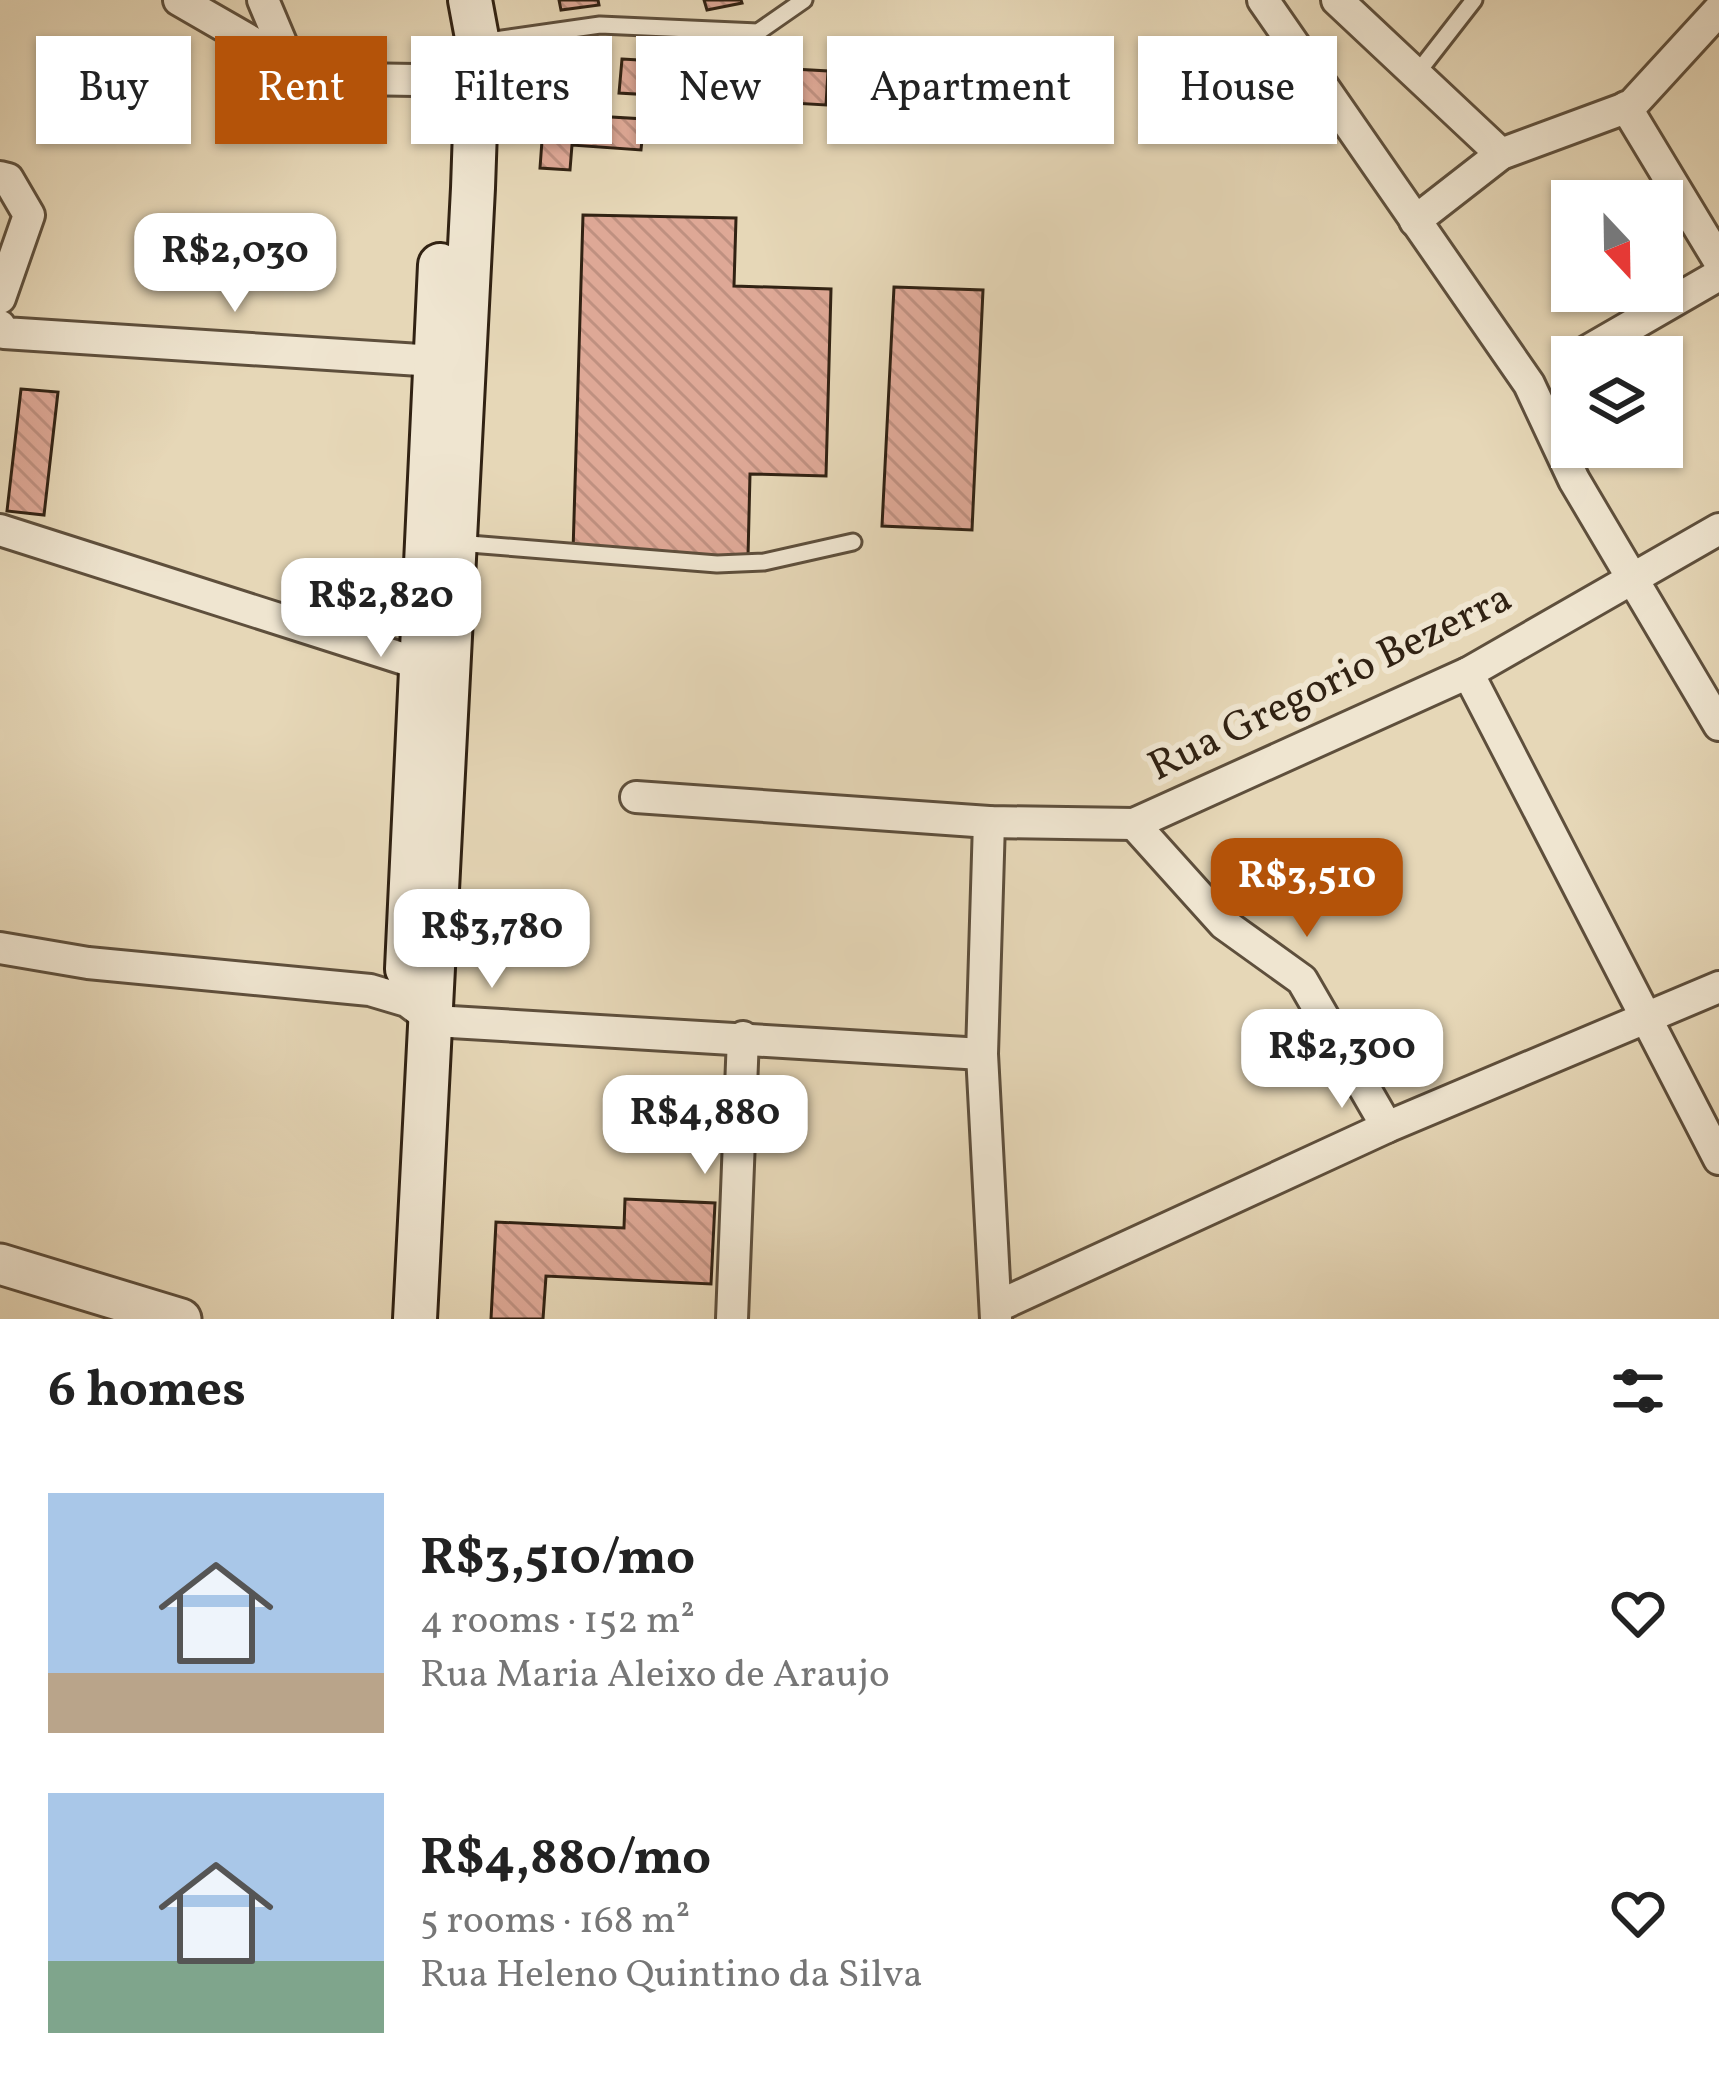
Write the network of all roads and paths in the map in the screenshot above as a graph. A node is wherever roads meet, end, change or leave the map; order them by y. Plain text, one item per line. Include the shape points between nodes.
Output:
1 (179, 0) edge
2 (263, 0) edge
3 (454, 0) edge
4 (470, 0) edge
5 (804, 0) edge
6 (1263, 0) edge
7 (1337, 0) edge
8 (1474, 0) edge
9 (1719, 10) edge
10 (241, 36) edge
11 (278, 36) edge
12 (462, 36) edge
13 (469, 36) edge
14 (566, 36) edge
15 (1418, 72) junction
16 (1626, 107) junction
17 (464, 144) edge
18 (1502, 154) junction
19 (0, 177) edge
20 (1415, 221) junction
21 (1719, 261) edge
22 (1719, 275) edge
23 (0, 298) edge
24 (0, 326) edge
25 (1612, 336) edge
26 (448, 362) junction
27 (1551, 371) edge
28 (1529, 384) junction
29 (1719, 529) edge
30 (0, 530) edge
31 (440, 541) junction
32 (853, 542) dead end
33 (1632, 577) junction
34 (434, 665) junction
35 (1468, 674) junction
36 (1719, 725) edge
37 (636, 797) dead end
38 (988, 822) junction
39 (1134, 824) junction
40 (0, 948) edge
41 (1719, 987) edge
42 (421, 1011) junction
43 (1647, 1016) junction
44 (743, 1037) junction
45 (982, 1054) junction
46 (1388, 1127) junction
47 (1719, 1159) edge
48 (0, 1264) edge
49 (996, 1313) edge
50 (182, 1319) edge
51 (387, 1319) edge
52 (416, 1319) edge
53 (732, 1319) edge

1 - 10 street
2 - 11 street
3 - 12 main road
4 - 13 main road
5 - 14 lane via 758,32 600,25
6 - 20 street
7 - 15 street
8 - 15 lane
9 - 16 street
15 - 18 street
16 - 18 street
16 - 21 street
17 - 26 main road
18 - 20 street
19 - 23 street via 29,215
20 - 28 street
22 - 25 street
24 - 26 street via 4,333
26 - 31 main road
27 - 28 street
28 - 33 street
29 - 33 street, Rua Gregorio Bezerra
30 - 34 street
31 - 32 lane via 717,564
31 - 34 main road
33 - 35 street, Rua Gregorio Bezerra
33 - 36 street
34 - 42 main road
35 - 39 street, Rua Gregorio Bezerra
35 - 43 street
37 - 38 street, Rua Gregorio Bezerra
38 - 39 street, Rua Gregorio Bezerra
38 - 45 street
39 - 46 street via 1224,924 1302,980
40 - 42 street via 370,990
41 - 43 street
42 - 44 street
42 - 51 main road
42 - 52 main road
43 - 46 street
43 - 47 street
44 - 45 street
44 - 53 street
45 - 49 street
46 - 49 street
48 - 50 street

